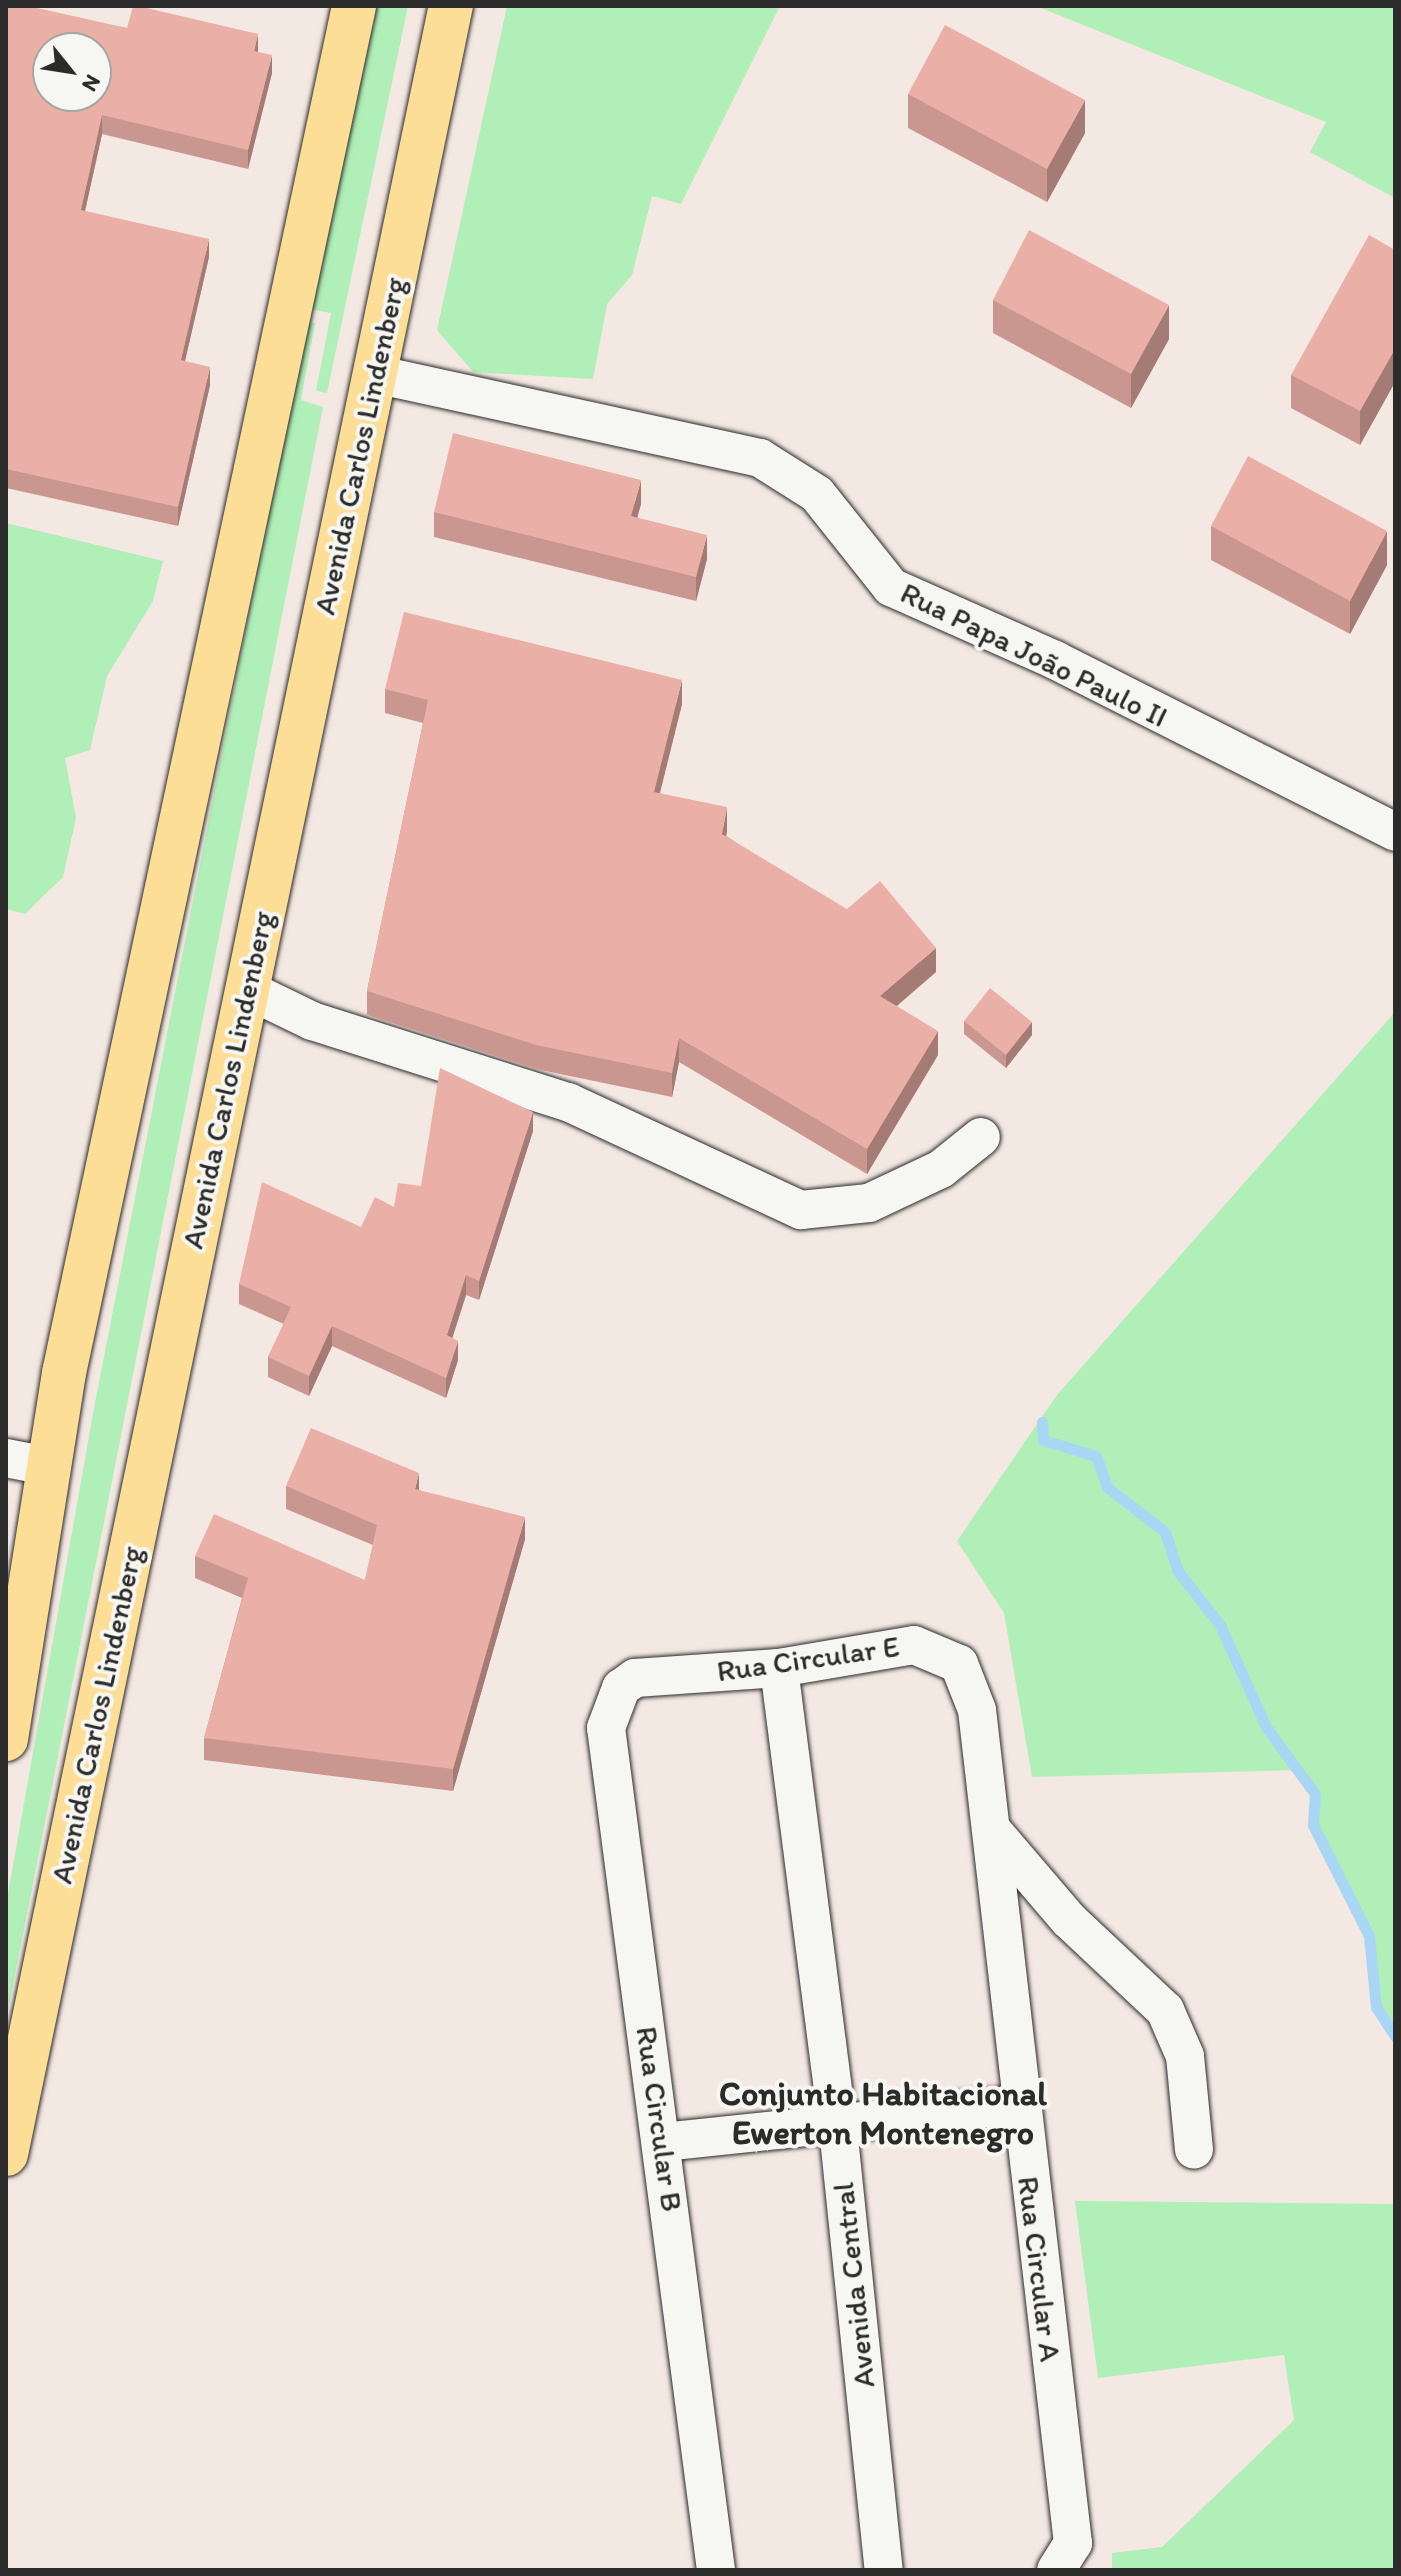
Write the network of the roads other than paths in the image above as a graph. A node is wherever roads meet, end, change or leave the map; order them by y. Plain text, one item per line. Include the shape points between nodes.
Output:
1 (354, 6) edge
2 (451, 6) edge
3 (375, 374) junction
4 (1395, 832) edge
5 (246, 989) junction
6 (981, 1137) dead end
7 (27, 1462) edge
8 (15, 1642) edge
9 (779, 1668) junction
10 (635, 1678) joint
11 (967, 1679) joint
12 (6, 1739) edge
13 (992, 1830) junction
14 (1018, 2105) junction
15 (838, 2128) junction
16 (663, 2142) junction
17 (1194, 2150) dead end
18 (6, 2154) edge
19 (716, 2570) edge
20 (884, 2570) edge
21 (1056, 2570) edge

1 - 7 main road
2 - 3 main road, Avenida Carlos Lindenberg
3 - 4 street, Rua Papa João Paulo II via 760,458 817,494 891,587 1055,660
3 - 5 main road, Avenida Carlos Lindenberg
5 - 6 street via 312,1021 568,1102 801,1210 869,1203 941,1169
5 - 18 main road, Avenida Carlos Lindenberg
7 - 8 main road
8 - 12 main road
9 - 10 street, Rua Circular E
9 - 11 street, Rua Circular E via 914,1645 959,1664
9 - 15 street, Avenida Central
10 - 16 street, Rua Circular B via 621,1688 606,1728
11 - 13 street, Rua Circular A
13 - 14 street, Rua Circular A
13 - 17 street via 1069,1920 1165,2010 1185,2056
14 - 15 street
14 - 21 street, Rua Circular A via 1073,2543
15 - 16 street
15 - 20 street, Avenida Central
16 - 19 street, Rua Circular B

